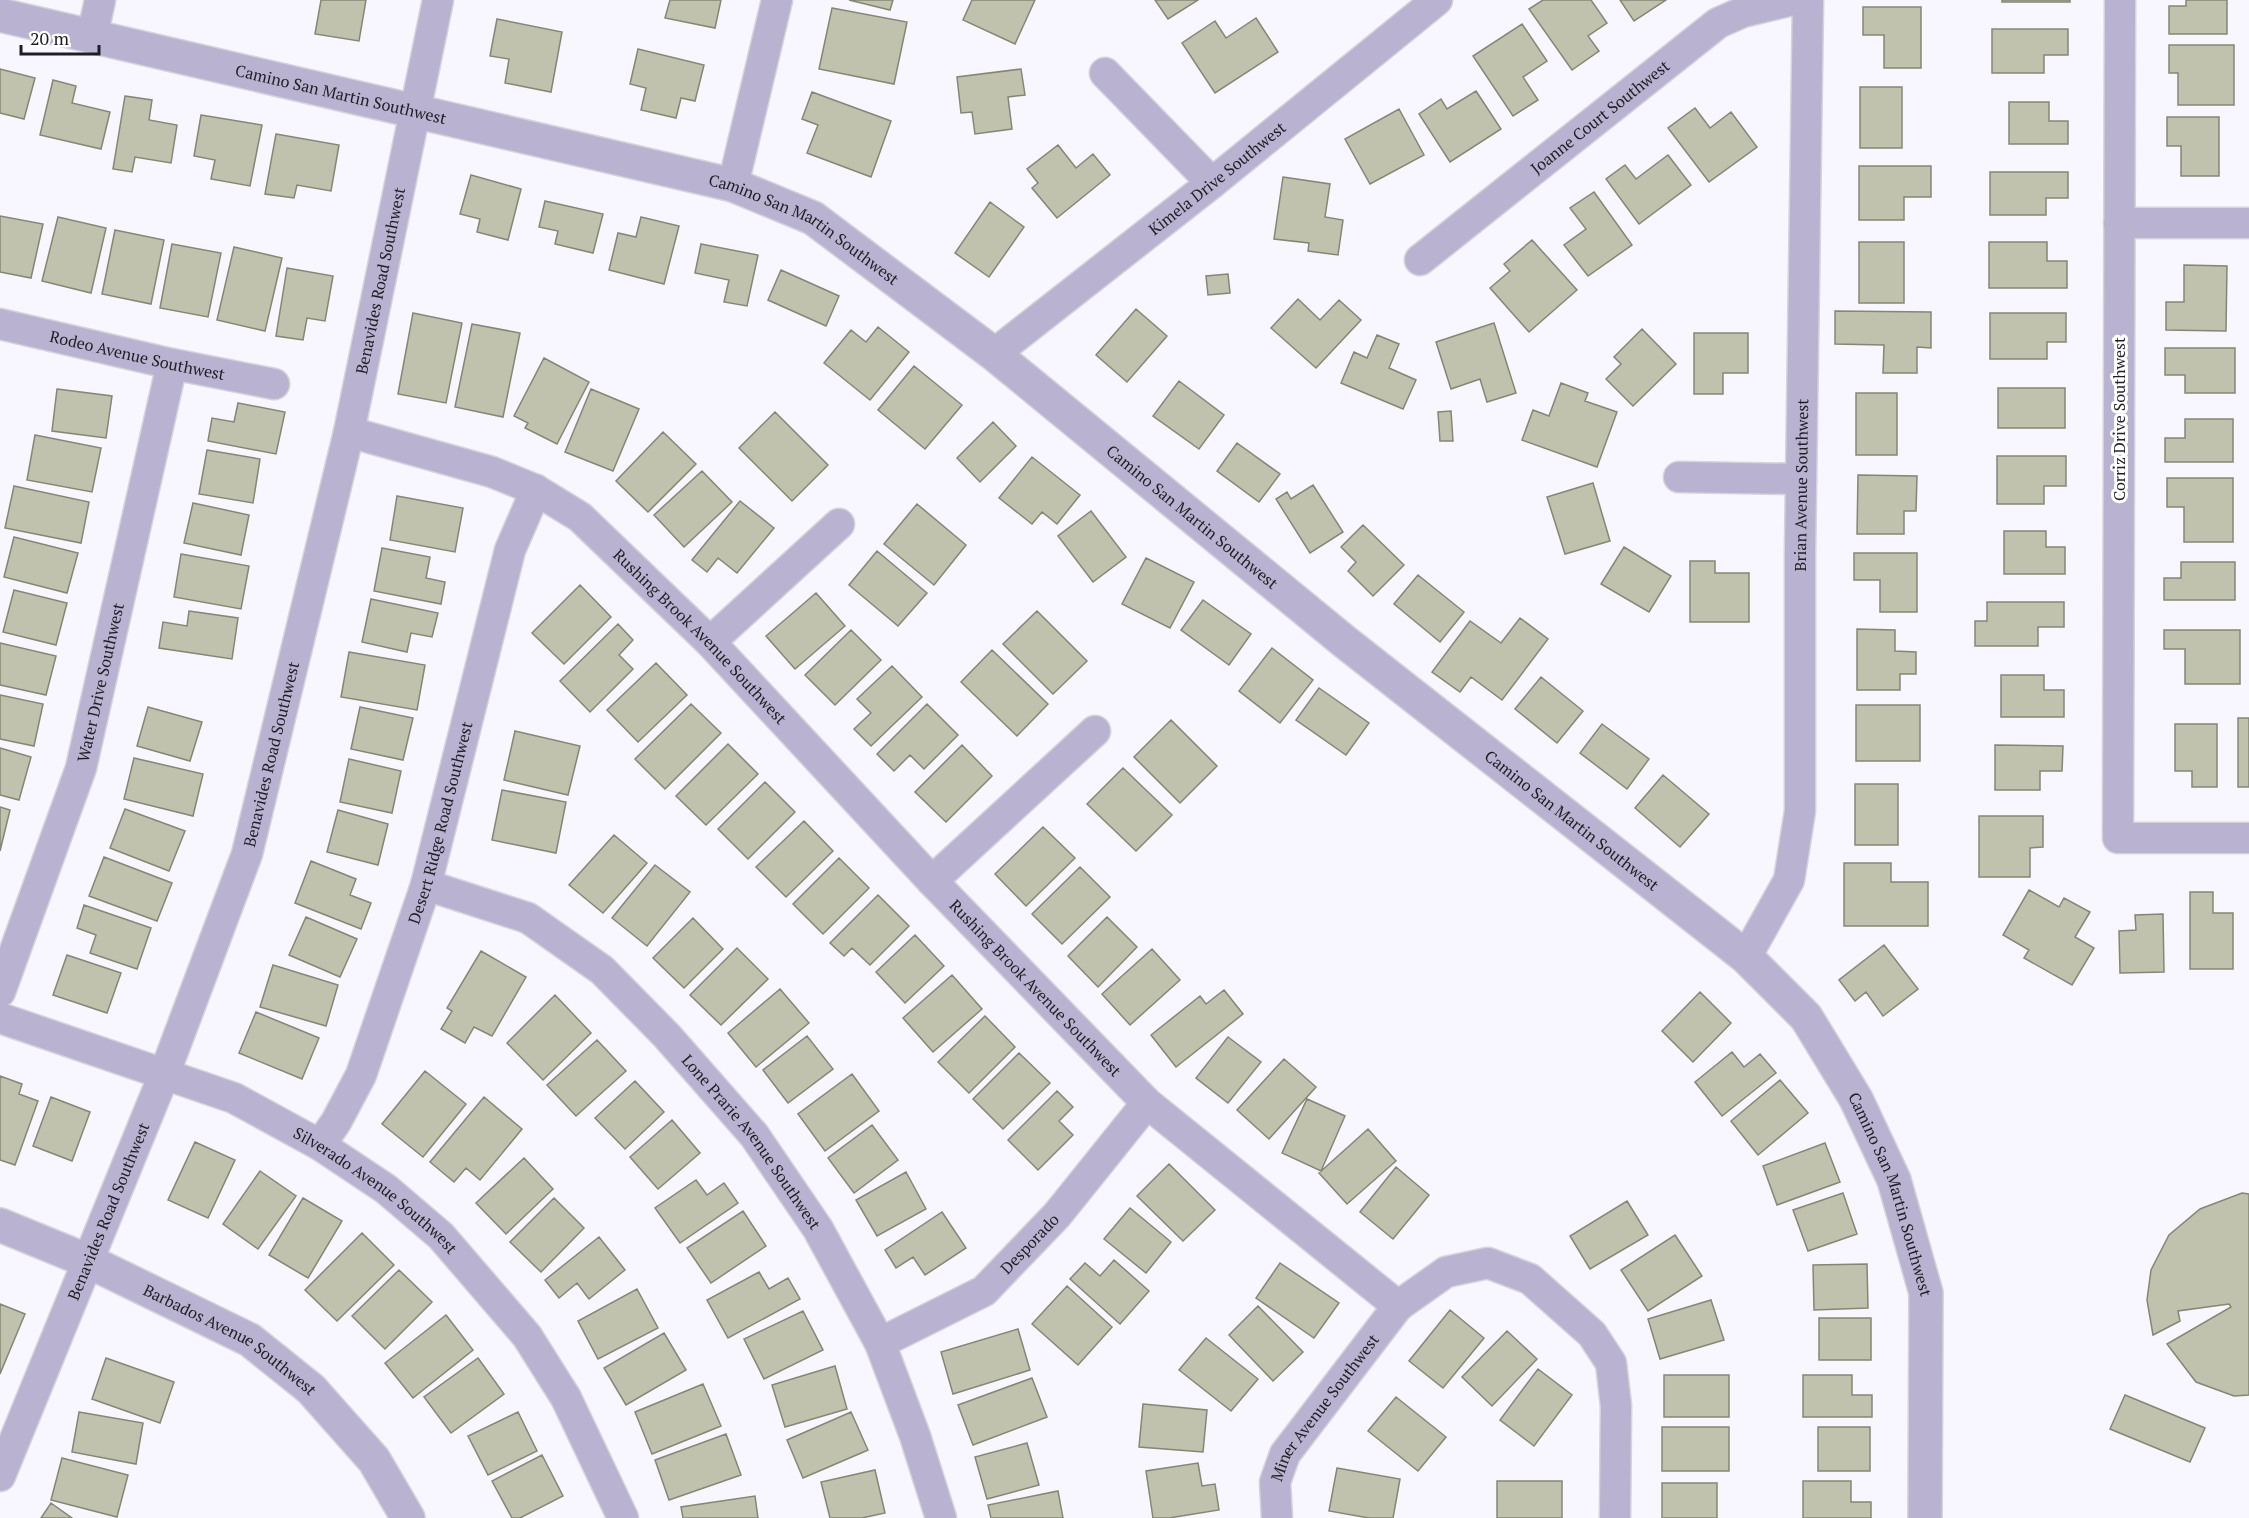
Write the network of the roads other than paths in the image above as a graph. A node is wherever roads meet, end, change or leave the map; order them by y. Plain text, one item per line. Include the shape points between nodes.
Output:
1 (100, 0) edge
2 (438, 0) edge
3 (777, 0) edge
4 (1437, 0) edge
5 (1793, 0) edge
6 (1808, 0) edge
7 (2120, 0) edge
8 (0, 15) edge
9 (92, 37) junction
10 (1105, 74) dead end
11 (417, 112) junction
12 (1212, 183) junction
13 (733, 185) junction
14 (2119, 223) junction
15 (2249, 223) edge
16 (1420, 260) dead end
17 (0, 324) edge
18 (994, 354) junction
19 (171, 364) junction
20 (274, 384) dead end
21 (349, 432) junction
22 (1679, 477) dead end
23 (1801, 479) junction
24 (536, 490) junction
25 (839, 524) dead end
26 (710, 642) junction
27 (1095, 731) dead end
28 (2249, 838) edge
29 (932, 881) junction
30 (426, 885) junction
31 (1746, 957) junction
32 (0, 992) edge
33 (0, 1018) edge
34 (164, 1074) junction
35 (1147, 1104) junction
36 (320, 1145) junction
37 (0, 1226) edge
38 (88, 1261) junction
39 (1398, 1306) junction
40 (880, 1344) junction
41 (9, 1433) edge
42 (0, 1476) edge
43 (408, 1518) edge
44 (623, 1518) edge
45 (941, 1518) edge
46 (1277, 1518) edge
47 (1615, 1518) edge
48 (1925, 1518) edge

1 - 9 street
2 - 11 street, Benavides Road Southwest
3 - 13 street
4 - 12 street, Kimela Drive Southwest
5 - 16 street, Joanne Court Southwest via 1743,12 1718,23
6 - 23 street, Brian Avenue Southwest
7 - 14 street, Corriz Drive Southwest
8 - 9 street, Camino San Martin Southwest
9 - 11 street, Camino San Martin Southwest
10 - 12 street
11 - 13 street, Camino San Martin Southwest
11 - 21 street, Benavides Road Southwest
12 - 18 street, Kimela Drive Southwest
13 - 18 street, Camino San Martin Southwest via 813,218
14 - 15 street
14 - 28 street, Corriz Drive Southwest via 2118,838
17 - 19 street, Rodeo Avenue Southwest
18 - 31 street, Camino San Martin Southwest via 1345,642
19 - 20 street, Rodeo Avenue Southwest
19 - 32 street, Water Drive Southwest via 81,768
21 - 24 street, Rushing Brook Avenue Southwest via 492,472
21 - 34 street, Benavides Road Southwest via 247,854
22 - 23 street
23 - 31 street, Brian Avenue Southwest via 1800,811 1789,880
24 - 26 street, Rushing Brook Avenue Southwest via 580,517
24 - 30 street, Desert Ridge Road Southwest via 510,550
25 - 26 street
26 - 29 street, Rushing Brook Avenue Southwest
27 - 29 street
29 - 35 street, Rushing Brook Avenue Southwest
30 - 36 street, Desert Ridge Road Southwest via 361,1075
30 - 40 street, Lone Prarie Avenue Southwest via 528,918 602,970 667,1036 754,1135 818,1229
31 - 48 street, Camino San Martin Southwest via 1806,1017 1856,1099 1894,1180 1926,1293
33 - 34 street, Silverado Avenue Southwest
34 - 36 street, Silverado Avenue Southwest via 234,1098
34 - 38 street, Benavides Road Southwest
35 - 39 street, Rushing Brook Avenue Southwest
35 - 40 street, Desporado via 1057,1215 984,1291
36 - 44 street, Silverado Avenue Southwest via 386,1189 441,1236 527,1336 566,1398
37 - 38 street, Barbados Avenue Southwest
38 - 41 street, Benavides Road Southwest
38 - 43 street, Barbados Avenue Southwest via 259,1347 311,1389 374,1460
39 - 46 street, Miner Avenue Southwest via 1285,1454 1275,1482
39 - 47 street via 1446,1272 1488,1263 1530,1280 1592,1334 1611,1363 1616,1406
40 - 45 street, Lone Prarie Avenue Southwest
41 - 42 street, Benavides Road Southwest

